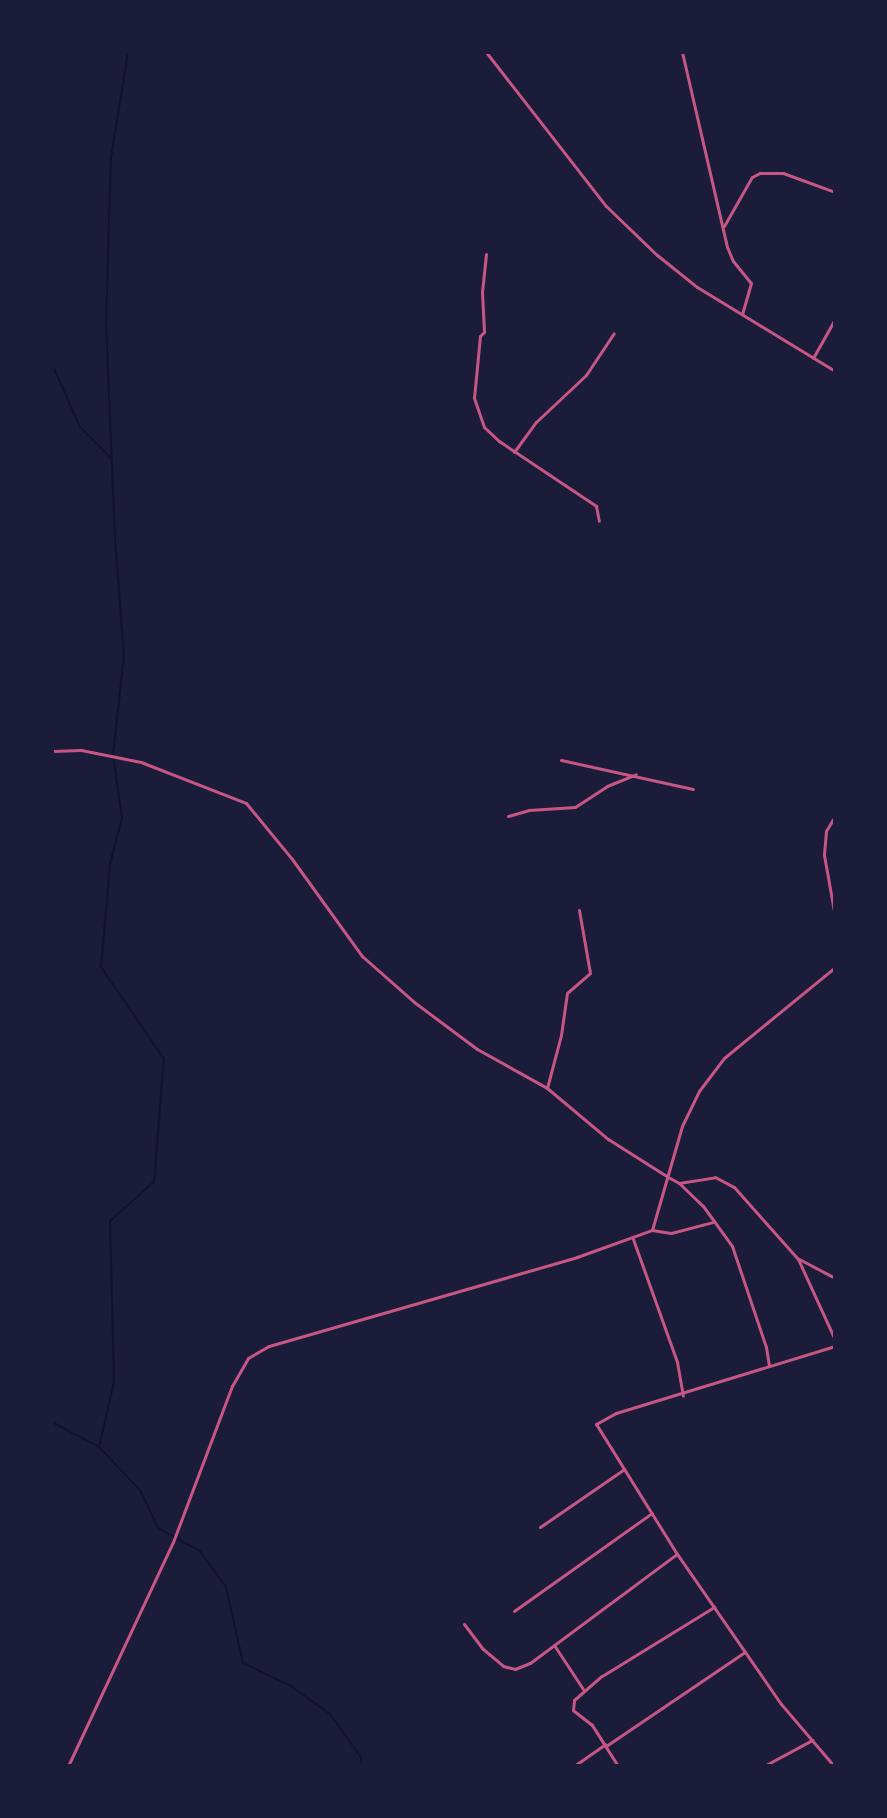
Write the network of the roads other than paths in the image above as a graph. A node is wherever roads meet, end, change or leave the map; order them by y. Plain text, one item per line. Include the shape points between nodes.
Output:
1 (486, 52) edge
2 (682, 52) edge
3 (835, 192) edge
4 (723, 230) junction
5 (486, 254) dead end
6 (742, 314) junction
7 (835, 319) edge
8 (614, 333) dead end
9 (813, 358) junction
10 (835, 371) edge
11 (514, 452) junction
12 (599, 521) dead end
13 (52, 751) edge
14 (561, 760) dead end
15 (636, 774) junction
16 (693, 789) dead end
17 (508, 816) dead end
18 (835, 816) edge
19 (833, 907) edge
20 (579, 910) dead end
21 (835, 917) edge
22 (835, 967) edge
23 (547, 1088) junction
24 (668, 1177) junction
25 (679, 1183) junction
26 (713, 1222) junction
27 (652, 1230) junction
28 (633, 1239) junction
29 (798, 1259) junction
30 (835, 1278) edge
31 (835, 1340) edge
32 (835, 1346) edge
33 (769, 1367) junction
34 (683, 1395) junction
35 (623, 1470) junction
36 (652, 1513) junction
37 (540, 1527) dead end
38 (677, 1554) junction
39 (714, 1607) junction
40 (514, 1611) dead end
41 (464, 1624) dead end
42 (554, 1645) junction
43 (745, 1652) junction
44 (584, 1690) junction
45 (812, 1740) junction
46 (605, 1745) junction
47 (68, 1766) edge
48 (574, 1766) edge
49 (618, 1766) edge
50 (764, 1766) edge
51 (834, 1766) edge

1 - 6 street via 606,206 697,287
2 - 4 street
3 - 4 street via 783,173 760,173 752,177
4 - 6 street via 730,256 751,283
5 - 11 street via 484,332 474,398 484,427
6 - 9 street
7 - 9 street
8 - 11 street via 586,375 536,422
9 - 10 street
11 - 12 street via 596,506
13 - 23 street via 81,750 141,762 246,803 370,965 477,1049
14 - 15 street
15 - 16 street
15 - 17 street via 575,807
18 - 19 street via 826,831 824,855
19 - 21 street
20 - 23 street via 590,973 567,993
22 - 24 street via 724,1058 682,1126
23 - 24 street via 608,1139
24 - 25 street
24 - 27 street
25 - 26 street
25 - 29 street via 715,1177 734,1187
26 - 27 street via 671,1233
26 - 33 street via 732,1246
27 - 28 street
28 - 34 street via 677,1362
28 - 47 street via 259,1350 248,1358 232,1386 173,1542
29 - 30 street
29 - 31 street
32 - 33 street
33 - 34 street
34 - 35 street via 616,1413 596,1424
35 - 36 street
35 - 37 street
36 - 38 street
36 - 40 street
38 - 39 street
38 - 42 street
39 - 43 street
39 - 44 street
41 - 42 street via 483,1649 515,1669
42 - 44 street
43 - 45 street
43 - 46 street
44 - 46 street via 573,1710
45 - 50 street
45 - 51 street
46 - 48 street
46 - 49 street

